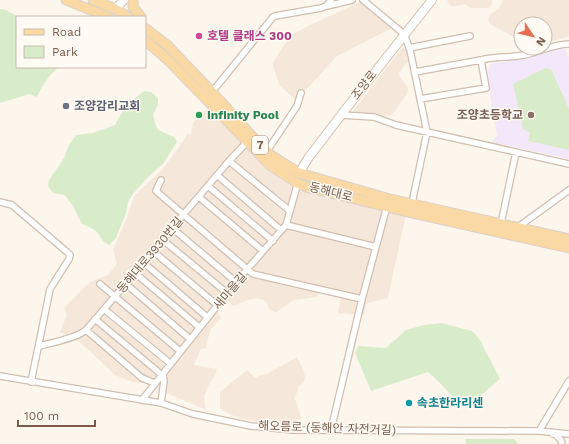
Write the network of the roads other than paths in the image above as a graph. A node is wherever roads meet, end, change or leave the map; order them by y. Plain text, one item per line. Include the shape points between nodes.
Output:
1 (66, 0) edge
2 (93, 0) edge
3 (124, 0) edge
4 (133, 0) edge
5 (331, 0) edge
6 (352, 0) edge
7 (363, 0) edge
8 (432, 0) edge
9 (111, 5) edge
10 (326, 6) junction
11 (105, 16) edge
12 (127, 16) edge
13 (140, 16) edge
14 (146, 27) edge
15 (404, 34) junction
16 (470, 36) dead end
17 (146, 41) edge
18 (567, 44) edge
19 (409, 48) junction
20 (569, 52) edge
21 (481, 60) junction
22 (415, 72) junction
23 (212, 92) junction
24 (301, 93) dead end
25 (420, 99) junction
26 (341, 115) junction
27 (427, 132) junction
28 (247, 142) junction
29 (267, 151) junction
30 (516, 152) junction
31 (229, 161) junction
32 (569, 164) edge
33 (299, 173) junction
34 (217, 175) junction
35 (161, 180) dead end
36 (297, 183) junction
37 (208, 186) junction
38 (569, 190) edge
39 (199, 197) junction
40 (0, 202) edge
41 (387, 206) junction
42 (410, 208) junction
43 (290, 211) junction
44 (183, 215) junction
45 (501, 224) junction
46 (286, 226) junction
47 (518, 227) junction
48 (172, 228) junction
49 (281, 230) junction
50 (569, 239) edge
51 (163, 240) junction
52 (273, 241) junction
53 (376, 247) junction
54 (569, 248) edge
55 (263, 251) junction
56 (154, 252) junction
57 (144, 263) junction
58 (247, 270) junction
59 (135, 274) junction
60 (236, 282) junction
61 (100, 284) dead end
62 (126, 284) junction
63 (227, 293) junction
64 (115, 297) junction
65 (362, 299) junction
66 (217, 305) junction
67 (104, 309) junction
68 (207, 317) junction
69 (95, 319) junction
70 (199, 328) junction
71 (86, 330) junction
72 (190, 339) junction
73 (39, 346) junction
74 (180, 352) junction
75 (171, 364) junction
76 (162, 374) junction
77 (0, 376) edge
78 (569, 381) edge
79 (31, 382) junction
80 (155, 384) junction
81 (142, 400) junction
82 (161, 403) junction
83 (331, 430) junction
84 (540, 431) junction
85 (569, 434) edge
86 (562, 444) edge

1 - 11 main road
2 - 9 main road
3 - 9 street
4 - 13 main road via 133,7
5 - 10 street
6 - 10 street
7 - 15 street
8 - 15 street, 조양로
9 - 11 main road
9 - 12 main road
10 - 23 street via 273,17
14 - 23 main road, 동해대로 / 7
15 - 19 street
15 - 26 street, 조양로
16 - 19 street
17 - 28 main road, 동해대로 / 7 via 168,60
18 - 20 street
18 - 21 street via 524,55
19 - 22 street
21 - 22 street
21 - 25 street via 486,88
22 - 25 street
23 - 29 main road, 동해대로 / 7
24 - 29 street via 297,106
25 - 27 street
26 - 27 street via 374,117
26 - 33 street, 조양로
27 - 30 street
27 - 42 street
28 - 31 street, 동해대로3930번길
28 - 36 main road, 동해대로 / 7 via 270,165
29 - 33 main road, 동해대로 / 7
30 - 32 street
30 - 45 street
31 - 34 street, 동해대로3930번길
31 - 43 street
33 - 36 street
33 - 42 main road, 동해대로 / 7 via 390,199
34 - 37 street, 동해대로3930번길
34 - 49 street
35 - 44 street via 156,191
36 - 41 main road, 동해대로 / 7
36 - 43 street
37 - 39 street, 동해대로3930번길
37 - 52 street
38 - 47 street
39 - 44 street, 동해대로3930번길
39 - 55 street
40 - 73 street via 12,206 70,255 50,289
41 - 42 main road, 동해대로 / 7
41 - 53 street
42 - 45 main road, 동해대로 / 7
42 - 54 main road, 동해대로 / 7
43 - 46 street
44 - 48 street, 동해대로3930번길
44 - 58 street
45 - 47 main road, 동해대로 / 7
46 - 49 street, 새마을길
46 - 53 street
47 - 50 main road, 동해대로 / 7
48 - 51 street, 동해대로3930번길
48 - 60 street
49 - 52 street, 새마을길
51 - 56 street, 동해대로3930번길
51 - 63 street
52 - 55 street, 새마을길
53 - 65 street
55 - 58 street, 새마을길
56 - 57 street, 동해대로3930번길
56 - 66 street
57 - 59 street, 동해대로3930번길
57 - 68 street
58 - 60 street, 새마을길
58 - 65 street via 254,274
59 - 62 street, 동해대로3930번길
59 - 70 street
60 - 63 street, 새마을길
61 - 64 street
62 - 64 street, 동해대로3930번길
62 - 72 street
63 - 66 street, 새마을길
64 - 67 street, 동해대로3930번길
64 - 74 street
65 - 83 street
66 - 68 street, 새마을길
67 - 69 street, 동해대로3930번길
67 - 75 street
68 - 70 street, 새마을길
69 - 71 street, 동해대로3930번길
69 - 76 street
70 - 72 street, 새마을길
71 - 73 street, 동해대로3930번길 via 73,337
71 - 80 street via 142,378
72 - 74 street, 새마을길
73 - 79 street
74 - 75 street, 새마을길
75 - 76 street, 새마을길
76 - 80 street, 새마을길
76 - 82 street via 164,381
77 - 79 street, 해오름로 (동해안 자전거길)
78 - 84 street
79 - 81 street, 해오름로 (동해안 자전거길)
80 - 81 street, 새마을길
81 - 82 street, 해오름로 (동해안 자전거길)
82 - 83 street, 해오름로 (동해안 자전거길) via 193,414 251,426
83 - 84 street, 해오름로 (동해안 자전거길)
84 - 85 street
84 - 86 street via 556,435

